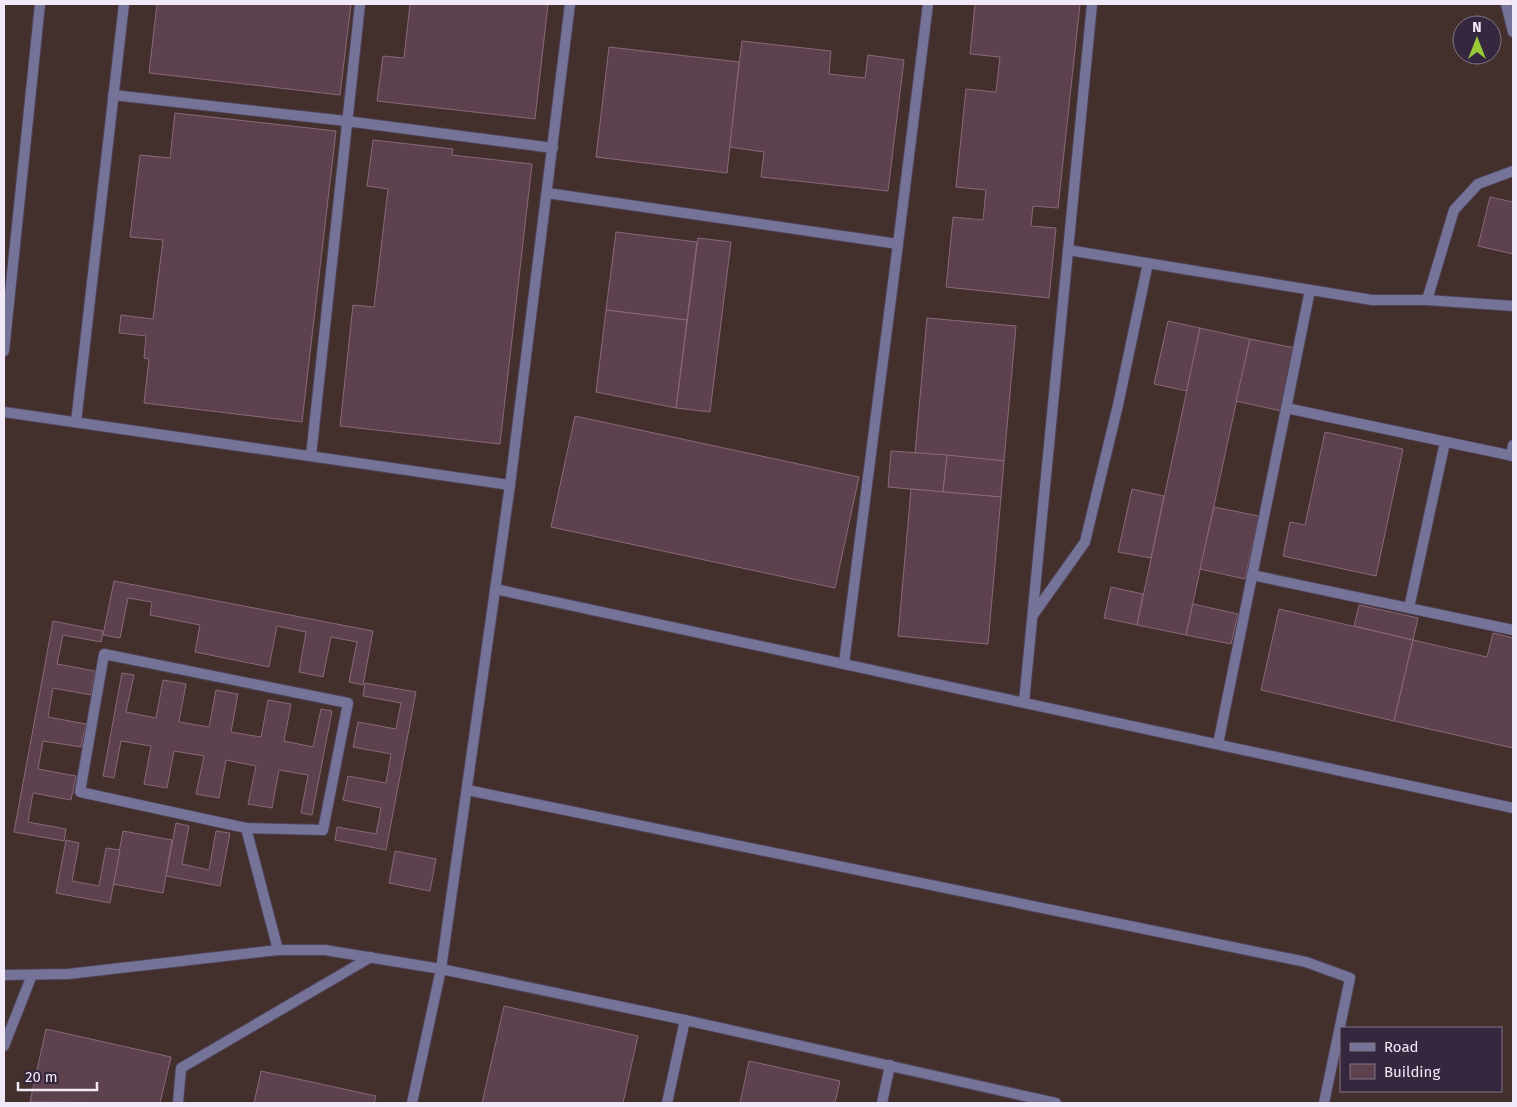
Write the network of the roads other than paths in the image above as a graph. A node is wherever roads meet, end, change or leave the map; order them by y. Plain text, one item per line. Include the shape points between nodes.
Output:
1 (40, 4) edge
2 (124, 4) edge
3 (360, 4) edge
4 (570, 4) edge
5 (928, 4) edge
6 (1092, 4) edge
7 (1506, 4) edge
8 (1513, 32) edge
9 (113, 95) junction
10 (346, 121) junction
11 (553, 148) junction
12 (1513, 171) edge
13 (547, 193) junction
14 (898, 244) junction
15 (1068, 250) junction
16 (1148, 264) junction
17 (1310, 290) junction
18 (1427, 300) junction
19 (1513, 306) edge
20 (4, 351) edge
21 (1286, 408) junction
22 (4, 412) edge
23 (76, 422) junction
24 (1445, 442) junction
25 (1513, 445) edge
26 (311, 456) junction
27 (1512, 456) edge
28 (510, 486) junction
29 (1252, 575) junction
30 (495, 589) junction
31 (1409, 608) junction
32 (1032, 616) junction
33 (1513, 630) edge
34 (844, 663) junction
35 (1024, 702) junction
36 (1218, 744) junction
37 (467, 790) junction
38 (1513, 808) edge
39 (246, 828) junction
40 (278, 950) junction
41 (371, 957) junction
42 (441, 969) junction
43 (4, 975) edge
44 (32, 975) junction
45 (685, 1020) junction
46 (4, 1046) edge
47 (890, 1065) junction
48 (178, 1103) edge
49 (412, 1103) edge
50 (667, 1103) edge
51 (882, 1103) edge
52 (1056, 1103) edge
53 (1324, 1103) edge

1 - 20 street
2 - 9 street
3 - 10 street
4 - 11 street
5 - 14 street
6 - 15 street
7 - 8 street
9 - 10 street
9 - 23 street
10 - 11 street
10 - 26 street
11 - 13 street
12 - 18 street via 1478,184 1454,210
13 - 14 street
13 - 28 street
14 - 34 street
15 - 16 street
15 - 32 street
16 - 17 street
16 - 32 street via 1085,542
17 - 18 street via 1372,300
17 - 21 street
18 - 19 street
21 - 24 street
21 - 29 street
22 - 23 street
23 - 26 street
24 - 27 street
24 - 31 street
25 - 27 street
26 - 28 street
28 - 30 street
29 - 31 street
29 - 36 street
30 - 34 street
30 - 37 street
31 - 33 street
32 - 35 street
34 - 35 street
35 - 36 street
36 - 38 street
37 - 42 street
37 - 53 street via 1306,962 1350,978
39 - 39 street via 80,792 104,654 348,703 323,830
39 - 40 street
40 - 41 street via 325,950
40 - 44 street via 68,974
41 - 42 street
41 - 48 street via 181,1068
42 - 45 street
42 - 49 street
43 - 44 street
44 - 46 street
45 - 47 street
45 - 50 street
47 - 51 street
47 - 52 street

